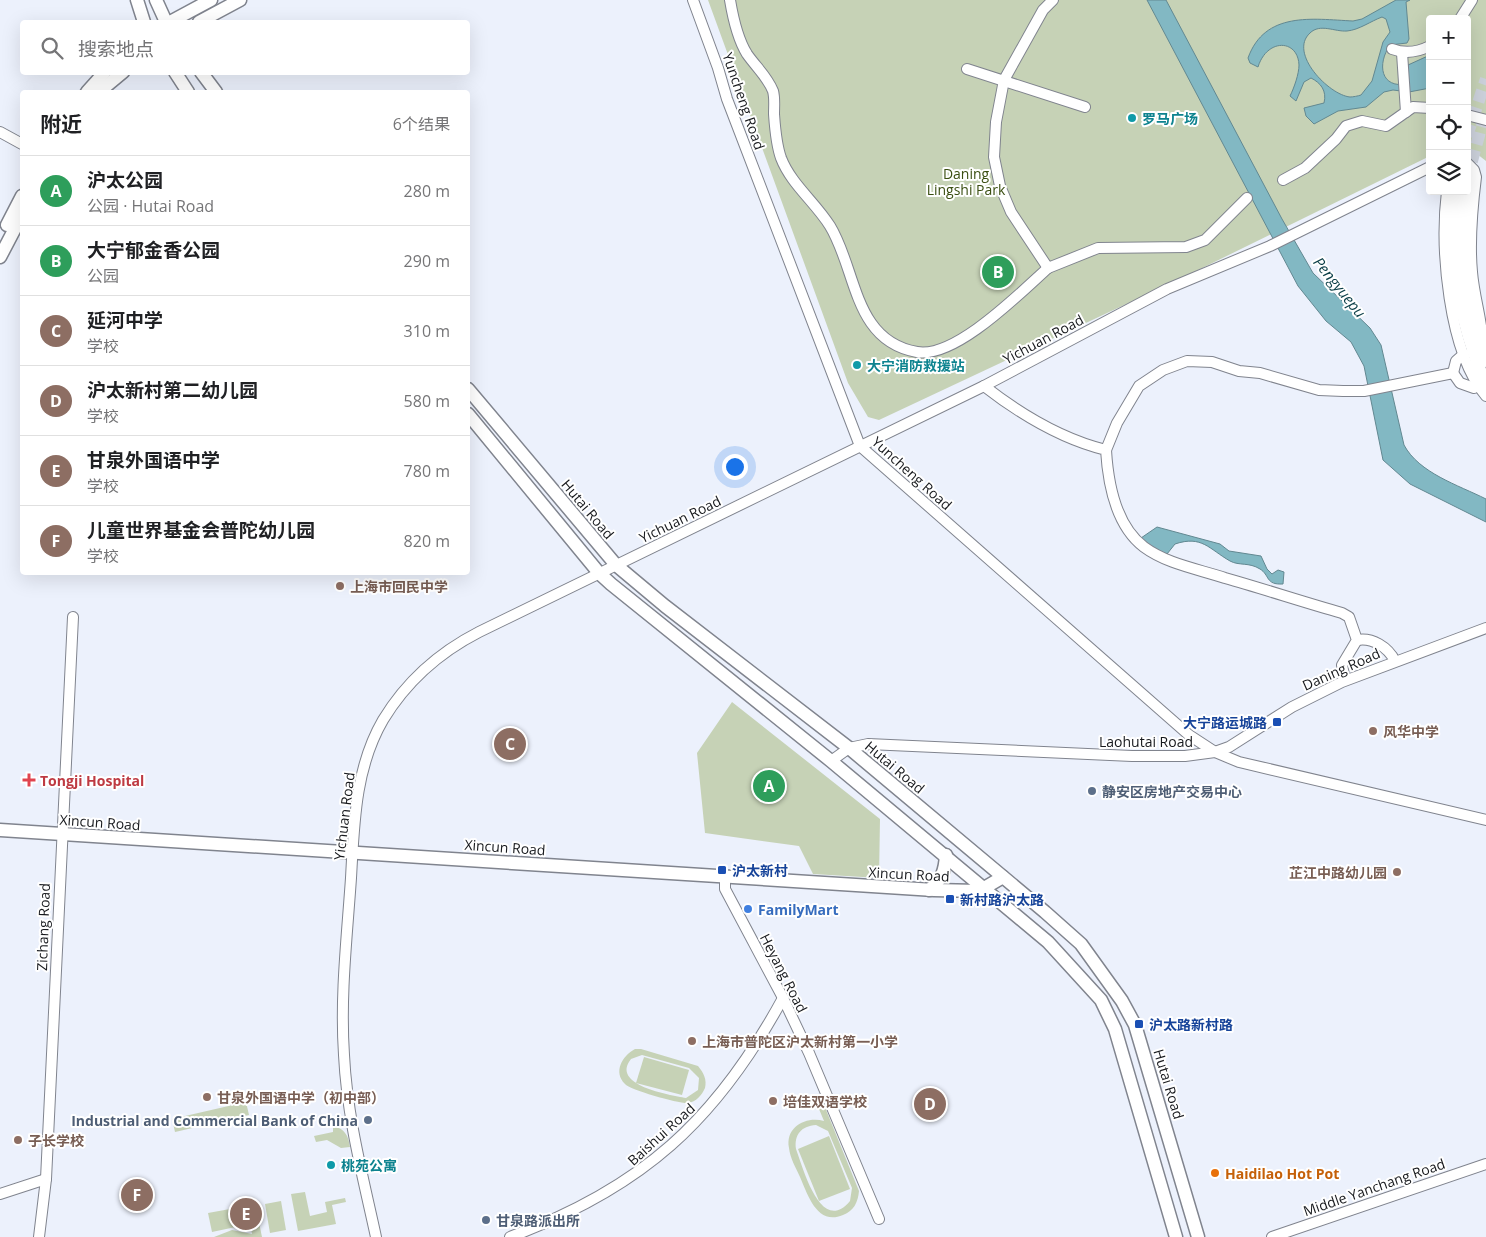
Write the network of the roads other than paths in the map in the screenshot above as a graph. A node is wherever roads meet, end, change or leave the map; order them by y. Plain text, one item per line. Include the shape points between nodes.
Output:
1 (137, 0) edge
2 (156, 0) edge
3 (210, 0) edge
4 (240, 0) edge
5 (693, 0) edge
6 (730, 0) edge
7 (1053, 0) edge
8 (1472, 0) edge
9 (1463, 15) edge
10 (143, 20) edge
11 (165, 20) edge
12 (174, 20) edge
13 (203, 20) edge
14 (1426, 48) edge
15 (968, 69) dead end
16 (102, 75) edge
17 (119, 75) edge
18 (177, 75) edge
19 (203, 75) edge
20 (1004, 80) junction
21 (89, 90) edge
22 (101, 90) edge
23 (187, 90) edge
24 (214, 90) edge
25 (1084, 108) dead end
26 (1426, 108) edge
27 (1406, 112) junction
28 (1471, 115) edge
29 (1486, 120) edge
30 (0, 132) edge
31 (20, 143) edge
32 (1471, 167) edge
33 (1426, 170) edge
34 (1283, 180) dead end
35 (1447, 195) edge
36 (1455, 195) edge
37 (1465, 195) edge
38 (1247, 198) dead end
39 (20, 200) edge
40 (20, 219) edge
41 (0, 238) edge
42 (0, 257) edge
43 (1048, 268) junction
44 (1464, 354) junction
45 (1484, 357) edge
46 (1453, 373) junction
47 (1481, 385) edge
48 (984, 386) junction
49 (470, 391) edge
50 (1486, 396) edge
51 (470, 416) edge
52 (860, 446) junction
53 (1106, 450) junction
54 (616, 565) junction
55 (599, 573) junction
56 (73, 617) dead end
57 (1486, 628) edge
58 (1357, 640) junction
59 (1395, 660) junction
60 (1344, 680) junction
61 (849, 748) junction
62 (1215, 752) junction
63 (831, 762) junction
64 (1486, 820) edge
65 (0, 830) edge
66 (61, 834) junction
67 (352, 853) junction
68 (946, 855) junction
69 (1003, 877) junction
70 (725, 878) junction
71 (986, 888) junction
72 (929, 890) junction
73 (783, 998) junction
74 (1486, 1164) edge
75 (46, 1179) junction
76 (0, 1194) edge
77 (879, 1219) dead end
78 (39, 1237) edge
79 (376, 1237) edge
80 (510, 1237) edge
81 (1176, 1237) edge
82 (1198, 1237) edge
83 (1272, 1237) edge

1 - 10 main road
2 - 11 main road
3 - 12 main road
4 - 13 main road
5 - 52 street, Yuncheng Road via 727,99
6 - 43 street via 738,34 774,93 776,134 786,169 829,224 841,246 860,308 883,336 900,348 919,353 956,343
7 - 20 street via 1043,10
8 - 9 street
14 - 27 street via 1398,51 1404,77
15 - 20 street
16 - 21 main road
17 - 22 main road
18 - 23 main road
19 - 24 main road
20 - 25 street
20 - 43 street via 996,122 994,157 1000,186 1011,212
26 - 27 street via 1413,107
27 - 34 street via 1386,126 1362,120 1346,126 1305,168
28 - 29 street
30 - 31 street
32 - 45 street via 1476,177 1470,248
33 - 48 street, Yichuan Road via 1270,246 1167,289
35 - 44 street via 1446,276
36 - 47 main road via 1453,248 1457,294
37 - 45 main road via 1464,275
38 - 43 street via 1205,240 1186,247 1098,248
39 - 41 main road
40 - 42 main road
44 - 46 street via 1456,361
44 - 47 street
46 - 47 street via 1467,387
46 - 53 street via 1364,391 1319,390 1212,362 1187,361 1163,370 1139,386 1117,423
47 - 50 street
48 - 52 street, Yichuan Road
48 - 53 street via 1036,421
49 - 54 main road, Hutai Road
51 - 55 main road
52 - 54 street, Yichuan Road
52 - 62 street, Yuncheng Road via 1189,735
53 - 58 street via 1113,500 1124,522 1143,546 1177,563 1342,613 1349,617
54 - 55 street, Yichuan Road
54 - 61 main road, Hutai Road
55 - 63 main road
55 - 67 street, Yichuan Road via 464,640 438,657 406,689 383,721 365,762 358,788
56 - 66 street, Zichang Road
57 - 59 street, Daning Road
58 - 59 street via 1364,638 1386,648
58 - 60 street via 1342,665
59 - 60 street, Daning Road
60 - 62 street, Daning Road
61 - 62 street, Laohutai Road via 868,744 1165,757
61 - 63 street, Laohutai Road
61 - 69 main road, Hutai Road
62 - 64 street, Laohutai Road via 1239,762
63 - 68 main road
65 - 66 main road, Xincun Road
66 - 67 main road, Xincun Road
66 - 75 street, Zichang Road
67 - 70 main road, Xincun Road
67 - 79 street, Yichuan Road via 342,1001 344,1057 351,1117
68 - 71 main road
68 - 72 main road via 945,870 938,883
69 - 71 main road, Xincun Road
69 - 82 main road, Hutai Road via 1081,944 1122,1000 1135,1025
70 - 72 main road, Xincun Road
70 - 73 street, Heyang Road via 725,889
71 - 72 main road, Xincun Road via 972,892
71 - 81 main road via 1048,942 1101,1000 1115,1029
73 - 77 street, Heyang Road
73 - 80 street, Baishui Road via 766,1030 725,1089 670,1146 612,1190
74 - 83 street, Middle Yanchang Road
75 - 76 street
75 - 78 street, Zichang Road

